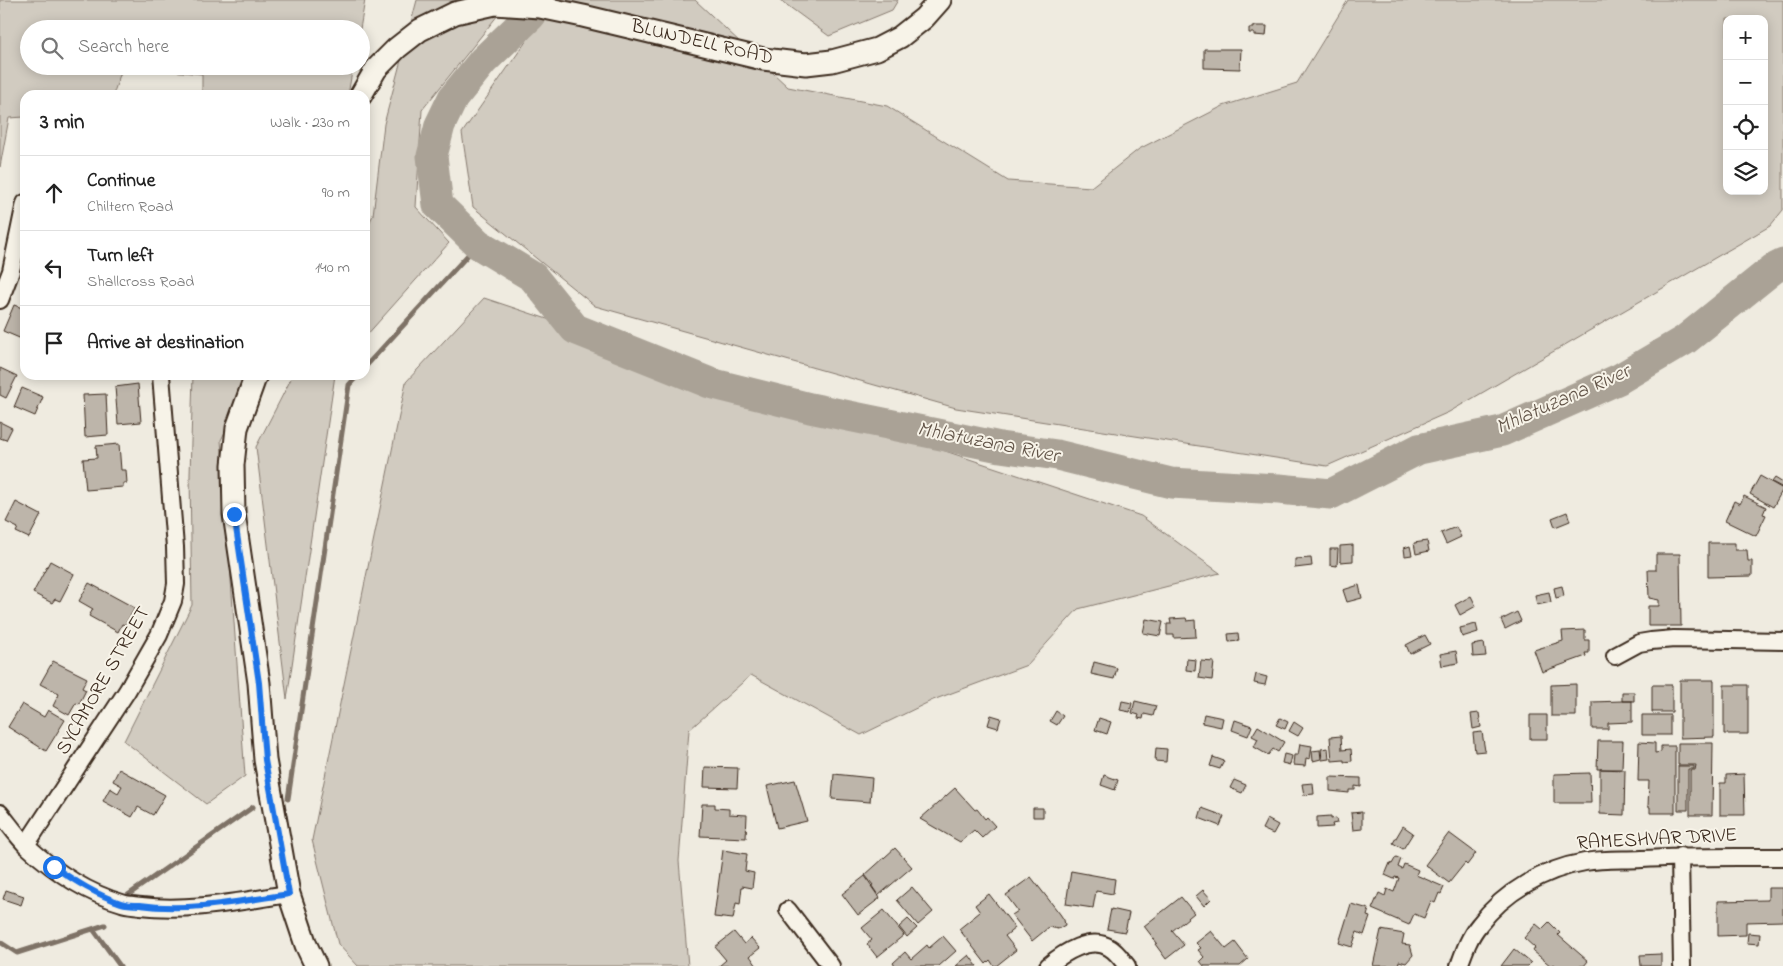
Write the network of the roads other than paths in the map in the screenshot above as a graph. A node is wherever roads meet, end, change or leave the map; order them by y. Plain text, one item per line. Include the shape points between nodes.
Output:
1 (940, 0) edge
2 (364, 90) edge
3 (20, 227) edge
4 (0, 300) edge
5 (161, 380) edge
6 (254, 380) edge
7 (1783, 641) edge
8 (1614, 656) dead end
9 (0, 814) edge
10 (26, 845) junction
11 (1680, 856) junction
12 (1783, 857) edge
13 (289, 894) junction
14 (788, 910) dead end
15 (316, 966) edge
16 (831, 966) edge
17 (1048, 966) edge
18 (1127, 966) edge
19 (1459, 966) edge
20 (1682, 966) edge

1 - 2 street, BLUNDELL ROAD via 900,37 877,49 806,64 763,59 540,7 496,4 455,13 420,30 376,69
3 - 4 street via 11,271
5 - 10 street, SYCAMORE STREET via 175,546 173,601 159,635 127,691
6 - 13 street via 237,428 232,465 234,514 259,683 265,760
7 - 8 street via 1651,640
9 - 10 street
10 - 13 street via 86,888 122,903 156,908
11 - 12 street, RAMESHVAR DRIVE
11 - 19 street, RAMESHVAR DRIVE via 1585,862 1520,886 1477,926
11 - 20 street
13 - 15 street
14 - 16 street
17 - 18 street via 1084,945 1098,944 1110,948

